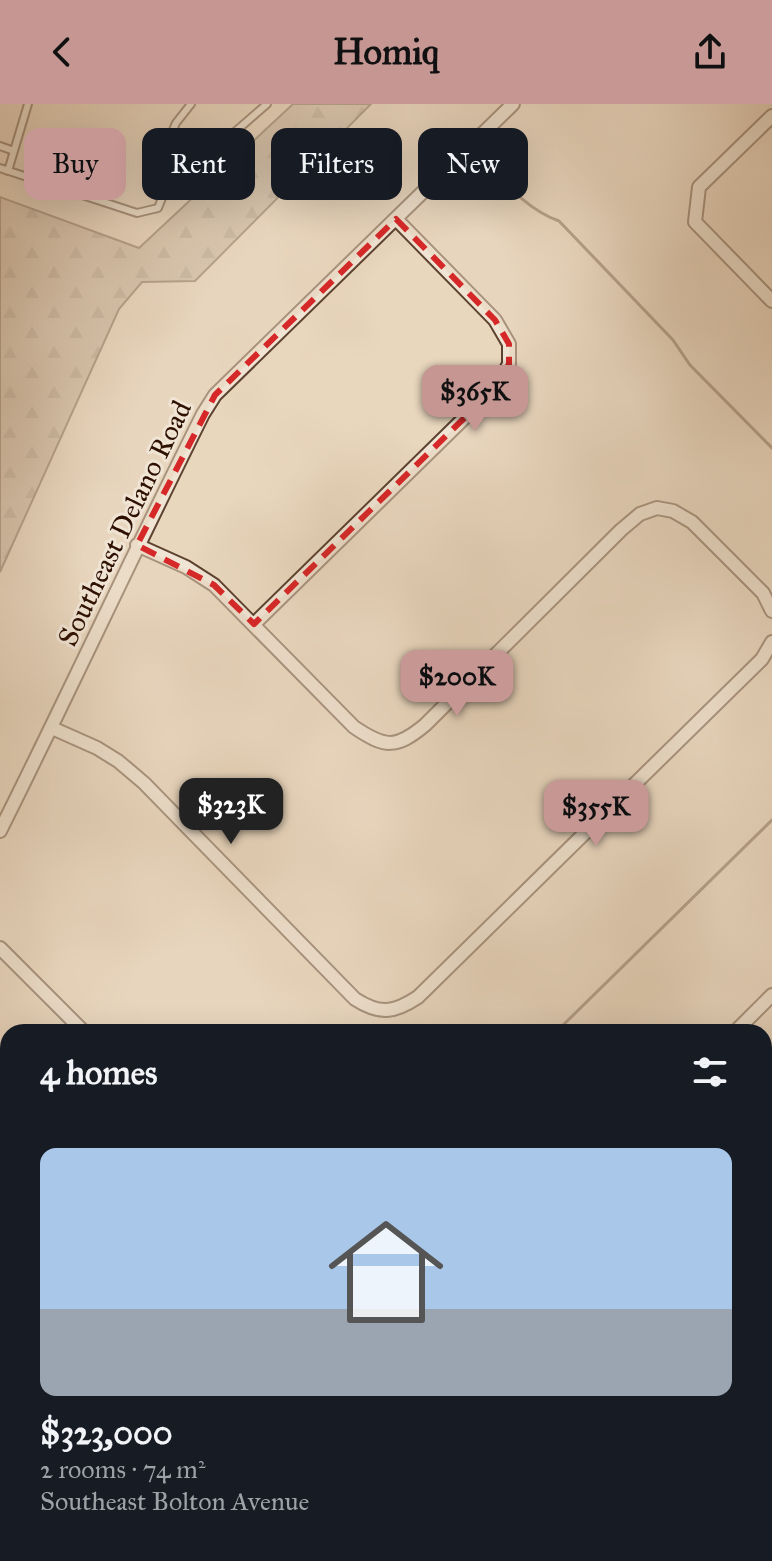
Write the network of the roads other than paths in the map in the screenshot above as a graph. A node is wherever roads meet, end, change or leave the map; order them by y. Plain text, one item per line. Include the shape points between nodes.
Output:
1 (28, 104) edge
2 (191, 104) edge
3 (267, 104) edge
4 (513, 104) edge
5 (772, 116) edge
6 (174, 128) edge
7 (239, 128) edge
8 (0, 146) edge
9 (14, 151) junction
10 (4, 169) edge
11 (161, 200) edge
12 (396, 219) junction
13 (772, 301) edge
14 (137, 545) junction
15 (772, 611) edge
16 (254, 624) junction
17 (772, 642) edge
18 (52, 728) junction
19 (0, 831) edge
20 (0, 948) edge
21 (772, 995) edge
22 (76, 1024) edge
23 (743, 1024) edge

1 - 9 lane
2 - 6 lane
3 - 7 lane
4 - 12 street, Southeast Delano Road
5 - 13 street via 699,187 695,222
8 - 9 lane
9 - 10 lane
10 - 11 lane via 137,213 158,208
12 - 14 street, Southeast Delano Road via 215,395
12 - 16 street via 495,320 509,344 509,364 497,386
14 - 16 street via 214,585
14 - 18 street, Southeast Delano Road
15 - 16 street via 763,593 692,522 657,508 640,514 610,540 425,725 392,744 372,740 354,727
17 - 18 street via 762,659 418,997 388,1011 370,1009 355,999 144,783 108,754
18 - 19 street, Southeast Delano Road
20 - 22 street
21 - 23 street

